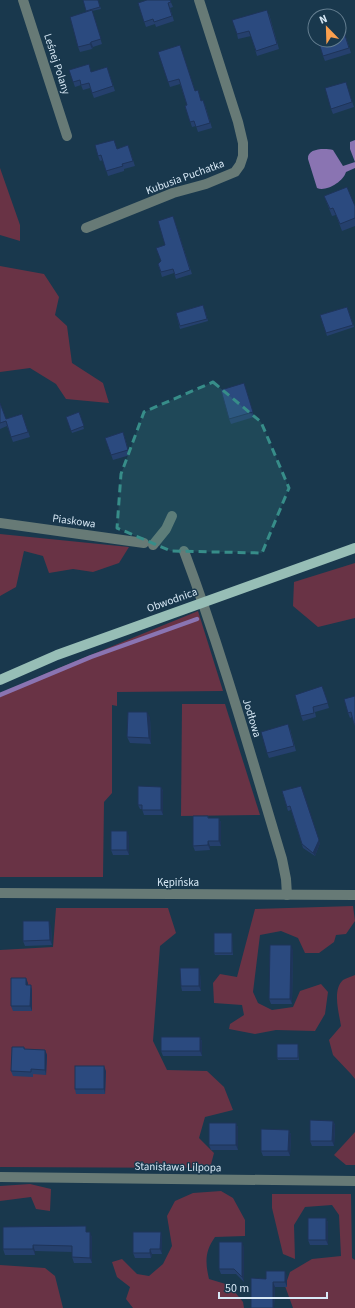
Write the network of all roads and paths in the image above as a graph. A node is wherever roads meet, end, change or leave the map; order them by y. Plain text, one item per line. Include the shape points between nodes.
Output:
1 (24, 0) edge
2 (199, 0) edge
3 (67, 136) dead end
4 (86, 228) dead end
5 (172, 516) dead end
6 (0, 523) edge
7 (355, 548) edge
8 (184, 551) dead end
9 (203, 602) junction
10 (0, 680) edge
11 (0, 893) edge
12 (286, 895) junction
13 (355, 895) edge
14 (0, 1177) edge
15 (355, 1181) edge

1 - 3 street, Leśnej Polany
2 - 4 street, Kubusia Puchatka via 243,142 240,165 235,172 206,184 173,193
5 - 6 street, Piaskowa via 166,529 149,544
7 - 9 main road, Obwodnica
8 - 9 street, Jodłowa
9 - 10 main road, Obwodnica via 57,655
9 - 12 street, Jodłowa via 282,860
11 - 12 street, Kępińska
12 - 13 street, Kępińska
14 - 15 street, Stanisława Lilpopa

